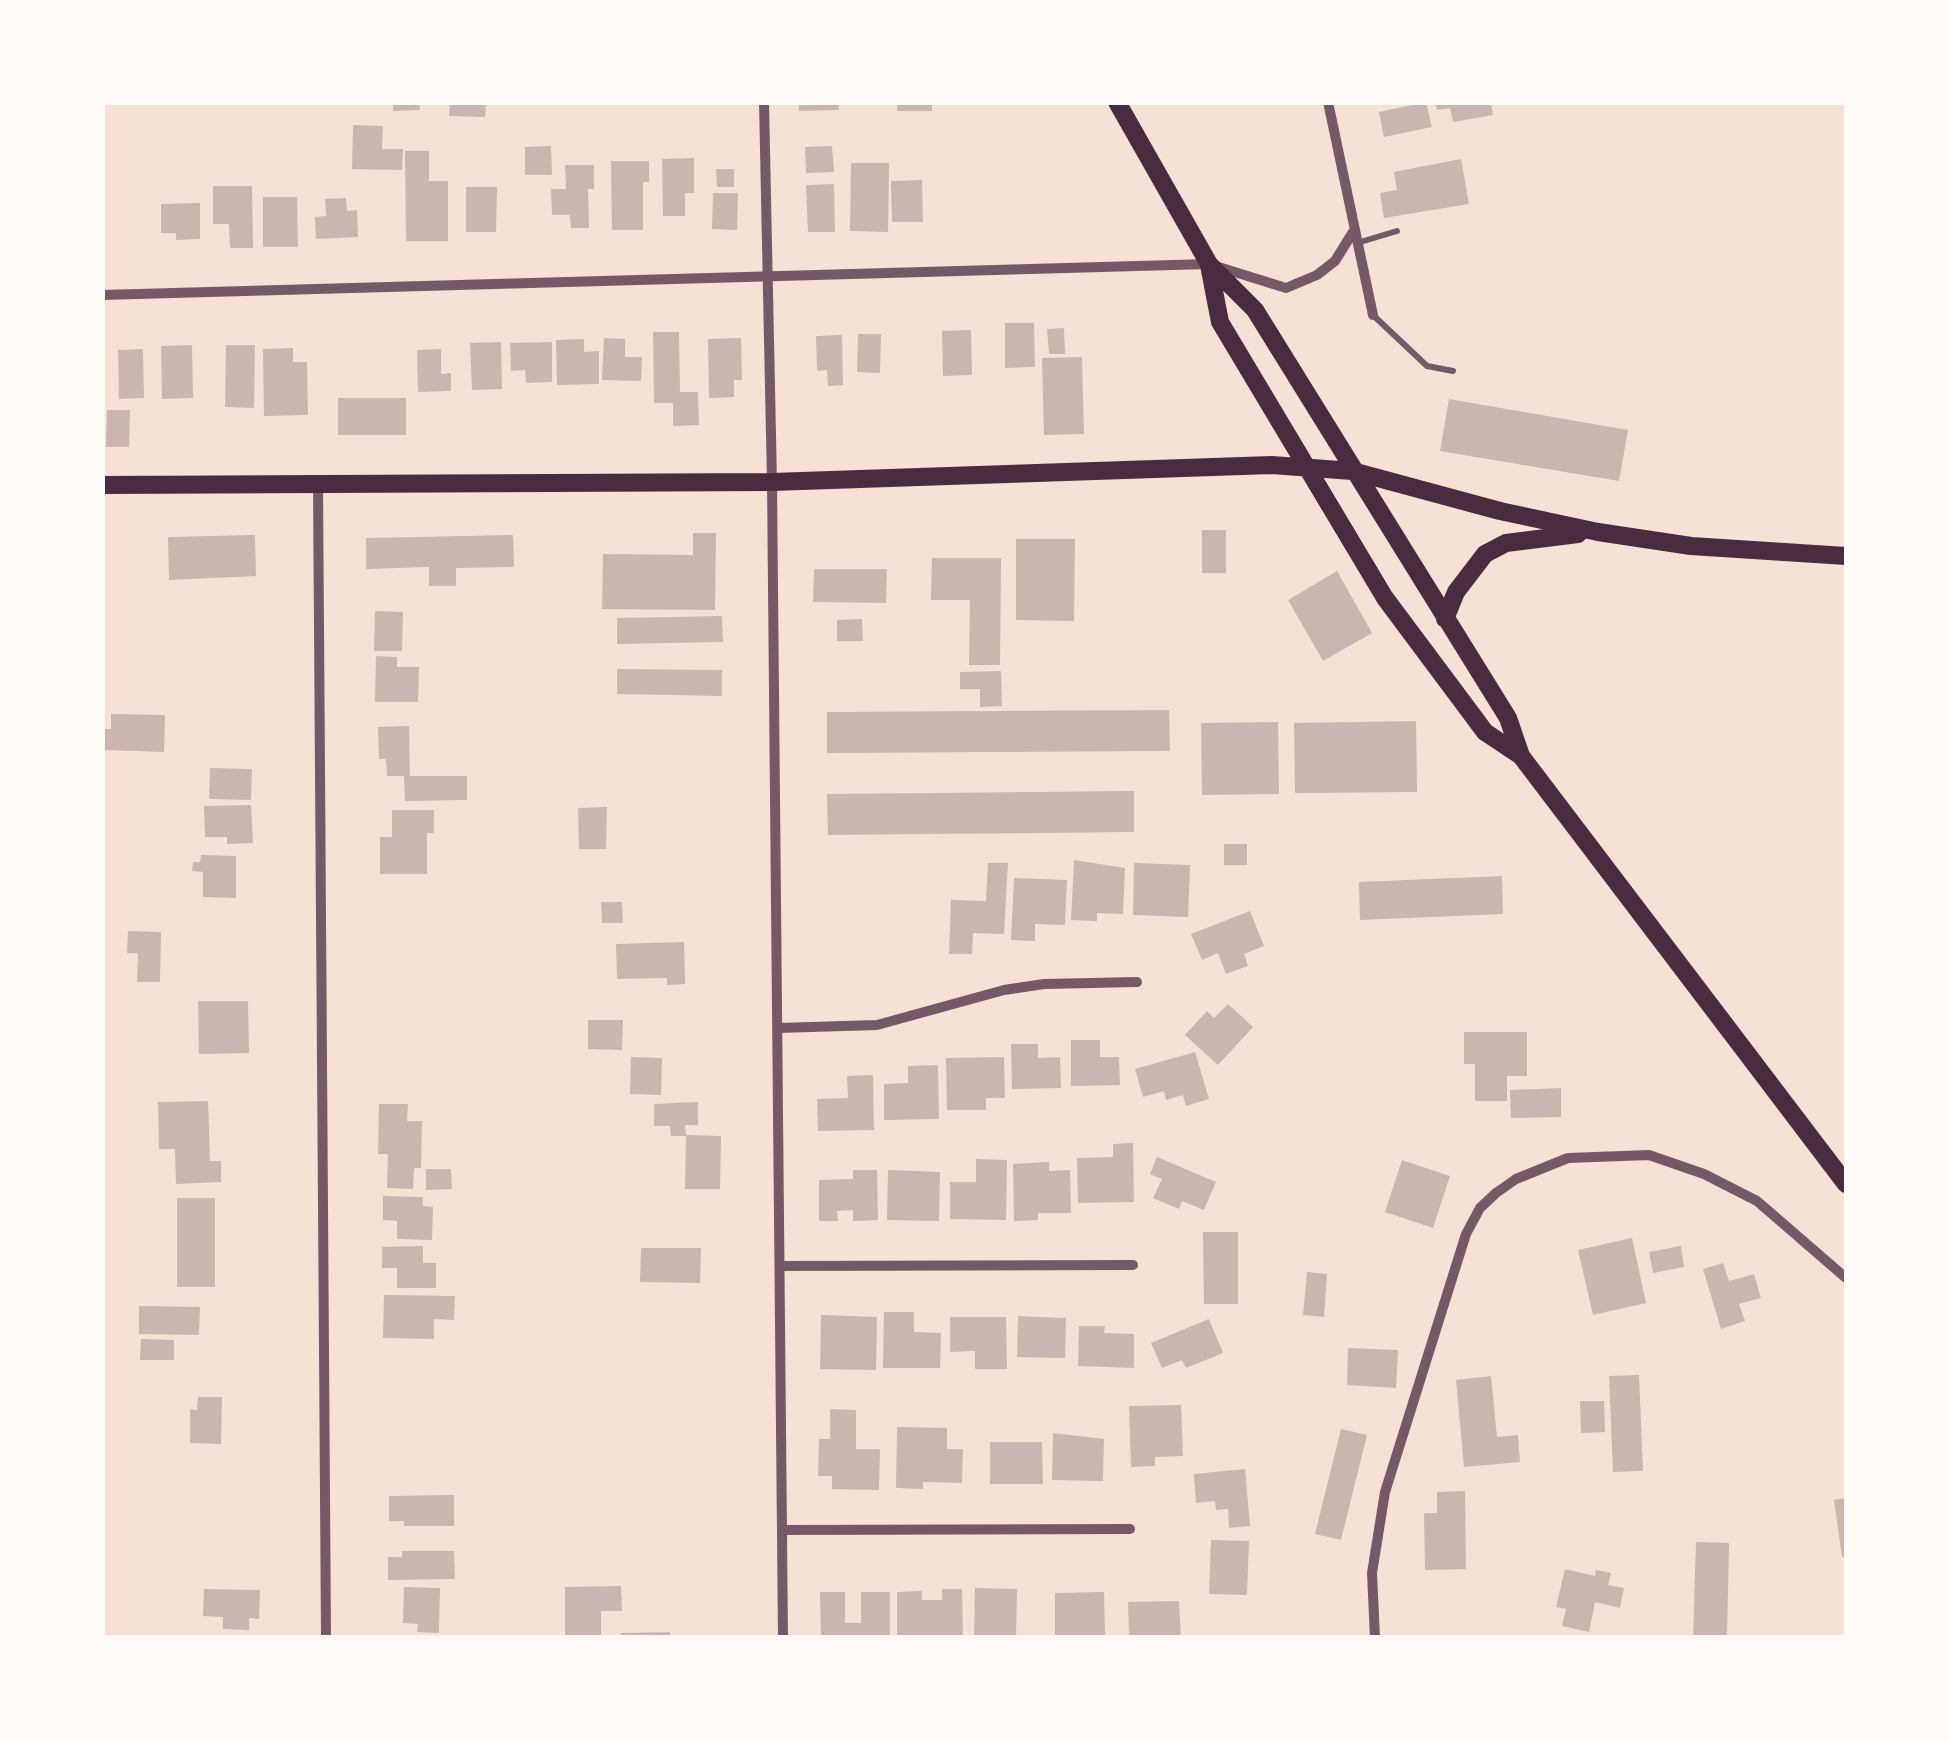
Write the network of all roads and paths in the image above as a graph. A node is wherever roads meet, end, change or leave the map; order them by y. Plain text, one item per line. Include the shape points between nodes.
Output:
1 (764, 102) edge
2 (1117, 102) edge
3 (1328, 102) edge
4 (1397, 231) dead end
5 (1354, 238) junction
6 (1209, 264) junction
7 (768, 280) junction
8 (102, 295) edge
9 (1373, 315) joint
10 (1454, 371) dead end
11 (1304, 466) junction
12 (1352, 471) junction
13 (772, 482) junction
14 (318, 484) junction
15 (102, 485) edge
16 (1598, 532) junction
17 (1846, 556) edge
18 (1445, 619) junction
19 (1522, 756) junction
20 (1137, 982) dead end
21 (778, 1028) junction
22 (1846, 1184) edge
23 (1133, 1265) dead end
24 (780, 1266) junction
25 (1846, 1278) edge
26 (1130, 1529) dead end
27 (782, 1530) junction
28 (326, 1638) edge
29 (783, 1638) edge
30 (1375, 1638) edge

1 - 7 street
2 - 6 main road
3 - 5 street
4 - 5 lane
5 - 6 street via 1317,275 1286,288
5 - 9 street
6 - 7 street
6 - 11 main road via 1220,322
6 - 12 main road via 1255,310
7 - 8 street
7 - 13 street
9 - 10 lane via 1427,366
11 - 12 main road
11 - 13 main road
11 - 19 main road via 1442,678 1484,732
12 - 16 main road
12 - 18 main road
13 - 14 main road
13 - 21 street
14 - 15 main road
14 - 28 street
16 - 17 main road via 1710,548
16 - 18 main road via 1506,543 1484,554
18 - 19 main road via 1508,718
19 - 22 main road
20 - 21 street via 1004,990 876,1026
21 - 24 street
23 - 24 street
24 - 27 street
25 - 30 street via 1758,1202 1649,1155 1568,1158 1496,1193 1466,1234 1385,1492 1372,1573
26 - 27 street
27 - 29 street

